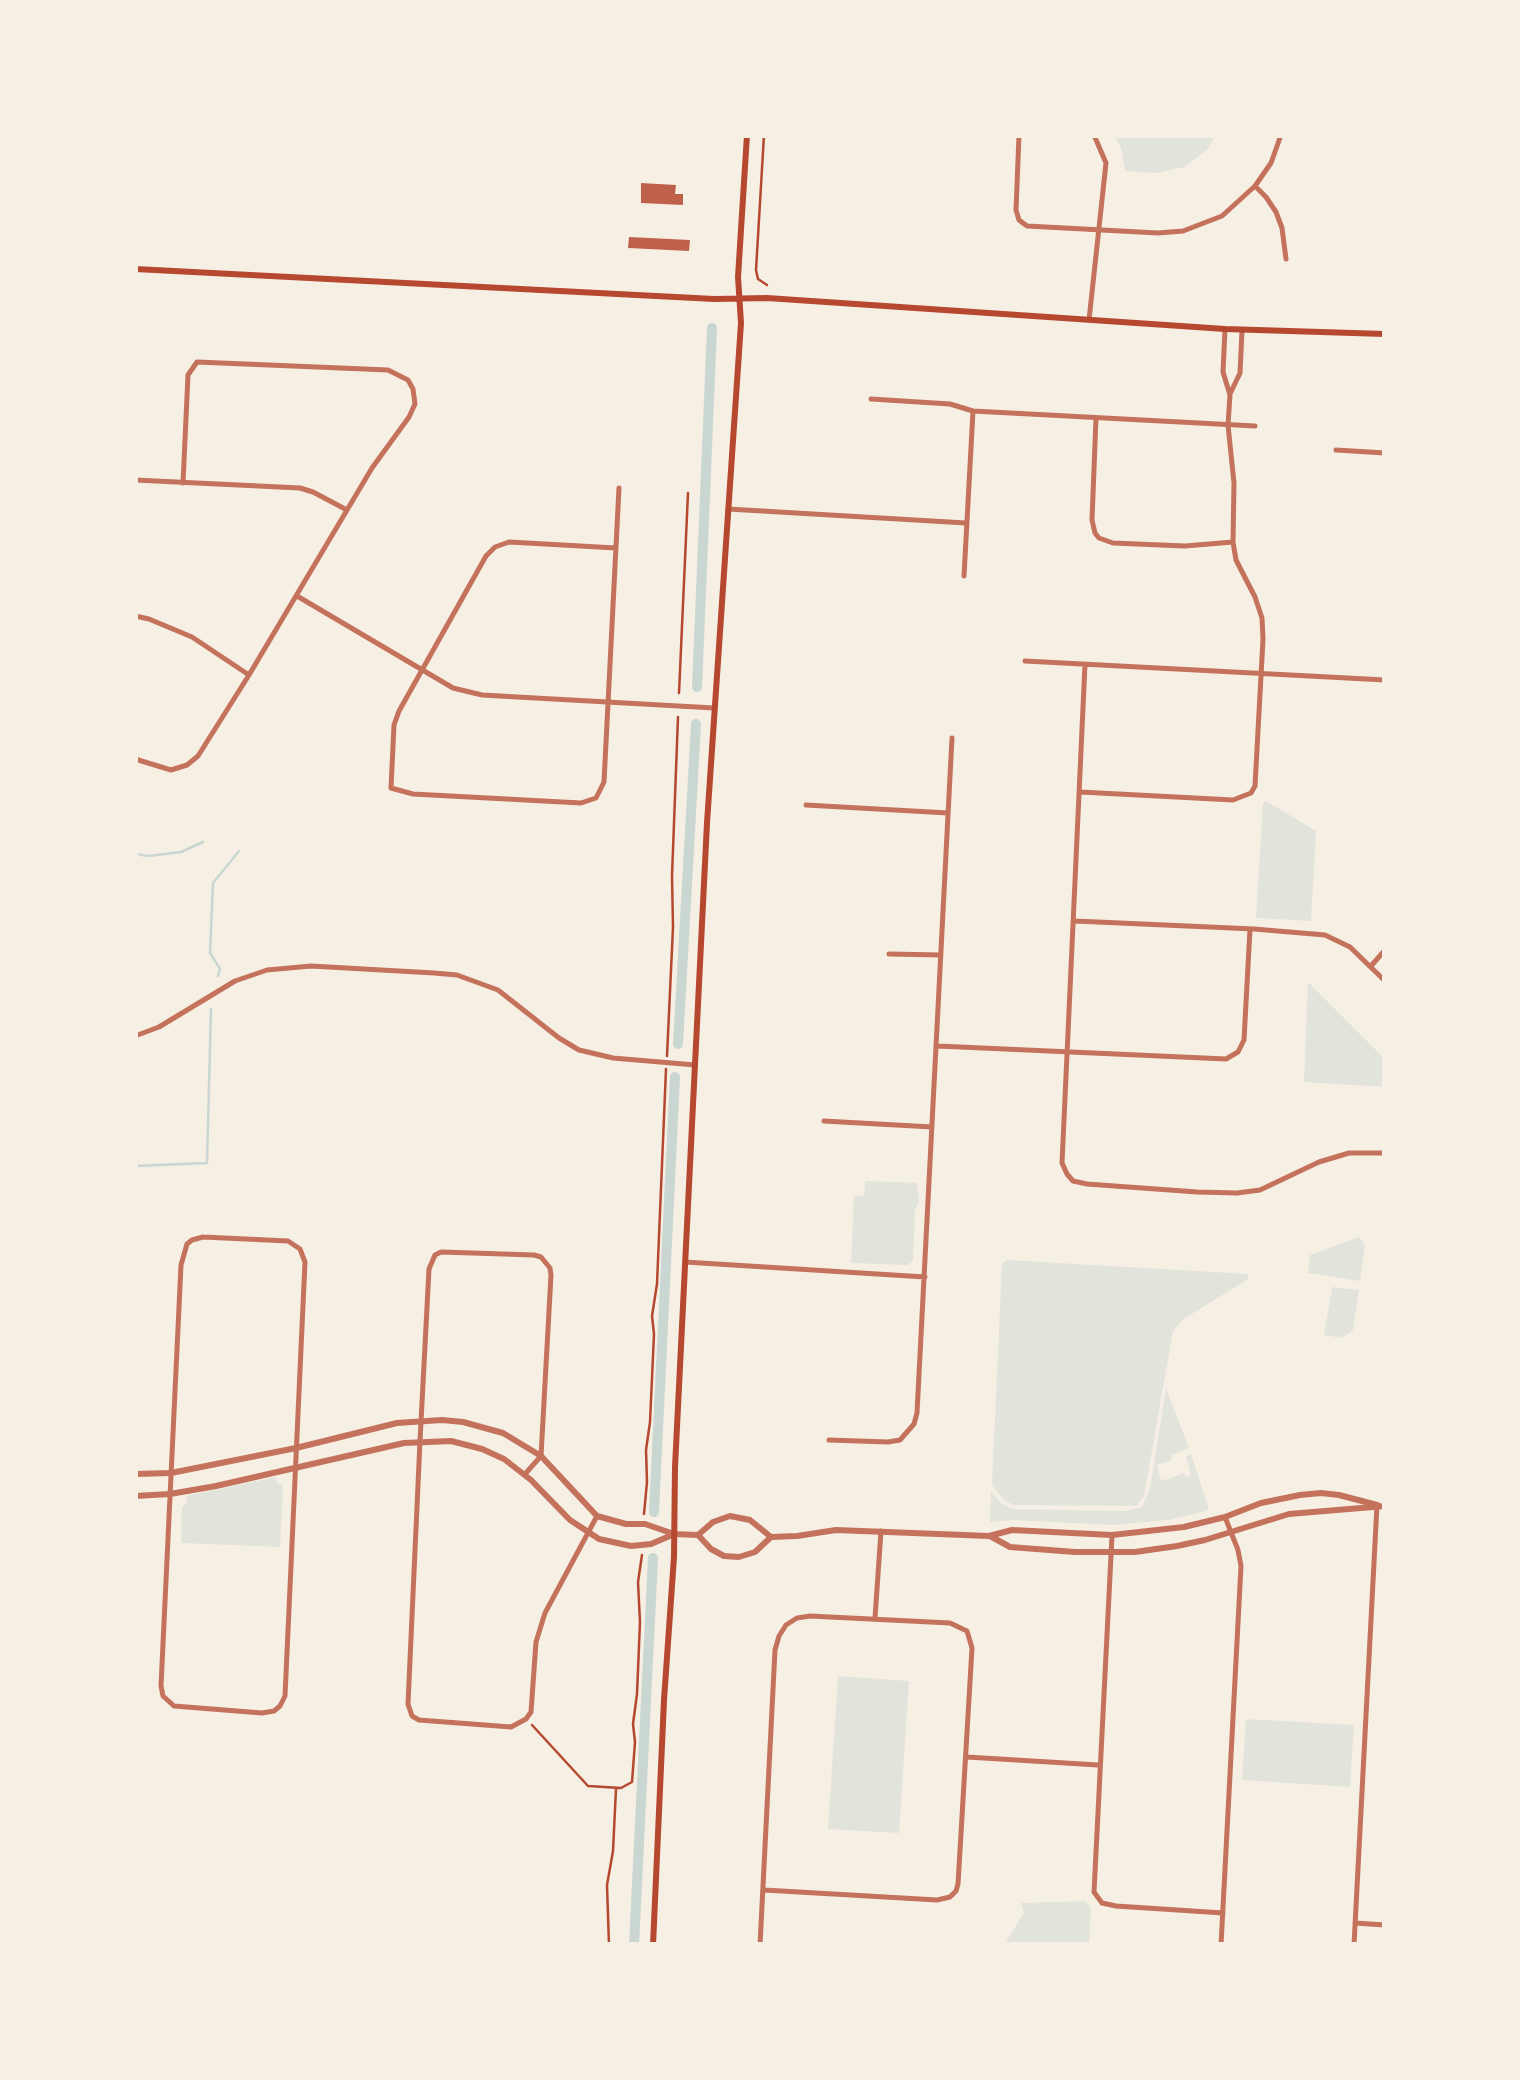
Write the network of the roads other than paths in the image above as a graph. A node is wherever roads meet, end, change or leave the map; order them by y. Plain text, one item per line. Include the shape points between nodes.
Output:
1 (747, 135) edge
2 (1019, 135) edge
3 (1094, 135) edge
4 (1281, 135) edge
5 (1255, 186) junction
6 (1099, 230) junction
7 (1286, 259) dead end
8 (135, 269) edge
9 (740, 298) junction
10 (1089, 320) junction
11 (1225, 329) junction
12 (1242, 330) junction
13 (1385, 334) edge
14 (1230, 395) junction
15 (871, 399) dead end
16 (973, 411) junction
17 (1096, 418) junction
18 (1228, 425) junction
19 (1254, 426) dead end
20 (1336, 450) dead end
21 (1385, 452) edge
22 (135, 480) edge
23 (182, 483) junction
24 (619, 488) dead end
25 (728, 509) junction
26 (347, 511) junction
27 (966, 523) junction
28 (1234, 542) junction
29 (616, 548) junction
30 (964, 576) dead end
31 (296, 596) junction
32 (135, 616) edge
33 (1025, 661) dead end
34 (1085, 664) junction
35 (422, 669) junction
36 (1262, 674) junction
37 (249, 676) junction
38 (1385, 680) edge
39 (608, 700) junction
40 (714, 708) junction
41 (952, 738) dead end
42 (135, 759) edge
43 (1080, 792) junction
44 (806, 805) dead end
45 (948, 812) junction
46 (1074, 920) junction
47 (1250, 929) junction
48 (1385, 950) edge
49 (889, 954) dead end
50 (941, 955) junction
51 (1371, 966) junction
52 (1385, 981) edge
53 (135, 1036) edge
54 (937, 1046) junction
55 (1068, 1053) junction
56 (695, 1065) junction
57 (824, 1121) dead end
58 (932, 1127) junction
59 (1385, 1152) edge
60 (686, 1262) junction
61 (924, 1277) junction
62 (421, 1420) junction
63 (829, 1440) dead end
64 (420, 1441) junction
65 (296, 1448) junction
66 (540, 1456) junction
67 (296, 1468) junction
68 (171, 1473) junction
69 (135, 1474) edge
70 (525, 1474) junction
71 (170, 1494) junction
72 (135, 1496) edge
73 (1381, 1506) edge
74 (597, 1516) junction
75 (1225, 1517) junction
76 (881, 1531) junction
77 (1232, 1531) junction
78 (587, 1533) junction
79 (674, 1534) junction
80 (1112, 1535) junction
81 (698, 1536) junction
82 (989, 1536) junction
83 (772, 1537) junction
84 (1111, 1552) junction
85 (875, 1618) junction
86 (966, 1757) junction
87 (1098, 1765) junction
88 (764, 1890) junction
89 (1223, 1913) junction
90 (1356, 1923) junction
91 (1385, 1925) edge
92 (653, 1945) edge
93 (760, 1945) edge
94 (1221, 1945) edge
95 (1354, 1945) edge

1 - 9 main road
2 - 6 street via 1016,205 1022,223
3 - 6 street via 1106,163
4 - 5 street
5 - 6 street via 1222,216 1183,231
5 - 7 street via 1282,228
6 - 10 street
8 - 9 main road
9 - 10 main road
9 - 25 main road
10 - 11 main road
11 - 12 main road
11 - 14 street
12 - 13 main road
12 - 14 street via 1240,374
14 - 18 street
15 - 16 street
16 - 17 street
16 - 27 street
17 - 18 street
17 - 28 street via 1092,520 1099,538 1166,545
18 - 19 street
18 - 28 street
20 - 21 street
22 - 23 street
23 - 26 street via 300,488
23 - 26 street via 188,375 197,362 388,370 411,385 415,404
24 - 29 street
25 - 27 street
25 - 40 main road
26 - 31 street
27 - 30 street
28 - 36 street via 1262,618
29 - 35 street via 509,542 495,547
29 - 39 street
31 - 35 street
31 - 37 street
32 - 37 street via 192,637
33 - 34 street
34 - 36 street
34 - 43 street
35 - 39 street via 454,688 482,694
35 - 39 street via 394,726 391,788 413,794 581,803 596,798 604,782
36 - 38 street
36 - 43 street via 1251,793 1234,800
37 - 42 street via 187,765 164,769
39 - 40 street
40 - 56 main road
41 - 45 street
43 - 46 street
44 - 45 street
45 - 50 street
46 - 47 street
46 - 55 street
47 - 51 street via 1325,935
47 - 55 street via 1238,1052 1221,1060
48 - 51 street
49 - 50 street
50 - 54 street
51 - 52 street
53 - 56 street via 267,970 434,972 498,990 579,1050
54 - 55 street
54 - 58 street
55 - 59 street via 1062,1163 1073,1180 1236,1193 1260,1190 1349,1153
56 - 60 main road
57 - 58 street
58 - 61 street
60 - 61 street
60 - 79 main road
61 - 63 street via 917,1413 908,1434 888,1442
62 - 64 street
62 - 65 street
62 - 66 street via 493,1429
62 - 66 street via 428,1269 435,1256 534,1255 552,1275
64 - 67 street
64 - 70 street via 482,1449
64 - 78 street via 412,1716 512,1727 525,1721 545,1613
65 - 67 street
65 - 68 street
65 - 68 street via 305,1262 300,1248 288,1241 203,1237 187,1244 181,1265
66 - 70 street
66 - 74 street
67 - 71 street
67 - 71 street via 284,1696 274,1711 183,1708 163,1696
68 - 69 street
68 - 71 street
70 - 78 street
71 - 72 street
73 - 75 street via 1310,1494
73 - 77 street via 1289,1514
73 - 90 street
74 - 78 street
74 - 79 street
75 - 77 street
75 - 80 street
76 - 82 street
76 - 83 street
76 - 85 street
77 - 84 street via 1177,1546
77 - 89 street via 1240,1588
78 - 79 street via 631,1546
79 - 81 street
79 - 92 main road
80 - 82 street via 1012,1530
80 - 84 street
81 - 83 street via 730,1516 750,1520
81 - 83 street via 711,1550 739,1557
82 - 84 street via 1010,1547
84 - 87 street
85 - 86 street via 950,1623 966,1631 972,1648
85 - 88 street via 797,1618 778,1636
86 - 87 street
86 - 88 street via 958,1884 950,1897
87 - 89 street via 1096,1897 1116,1906
88 - 93 street
89 - 94 street
90 - 91 street
90 - 95 street

